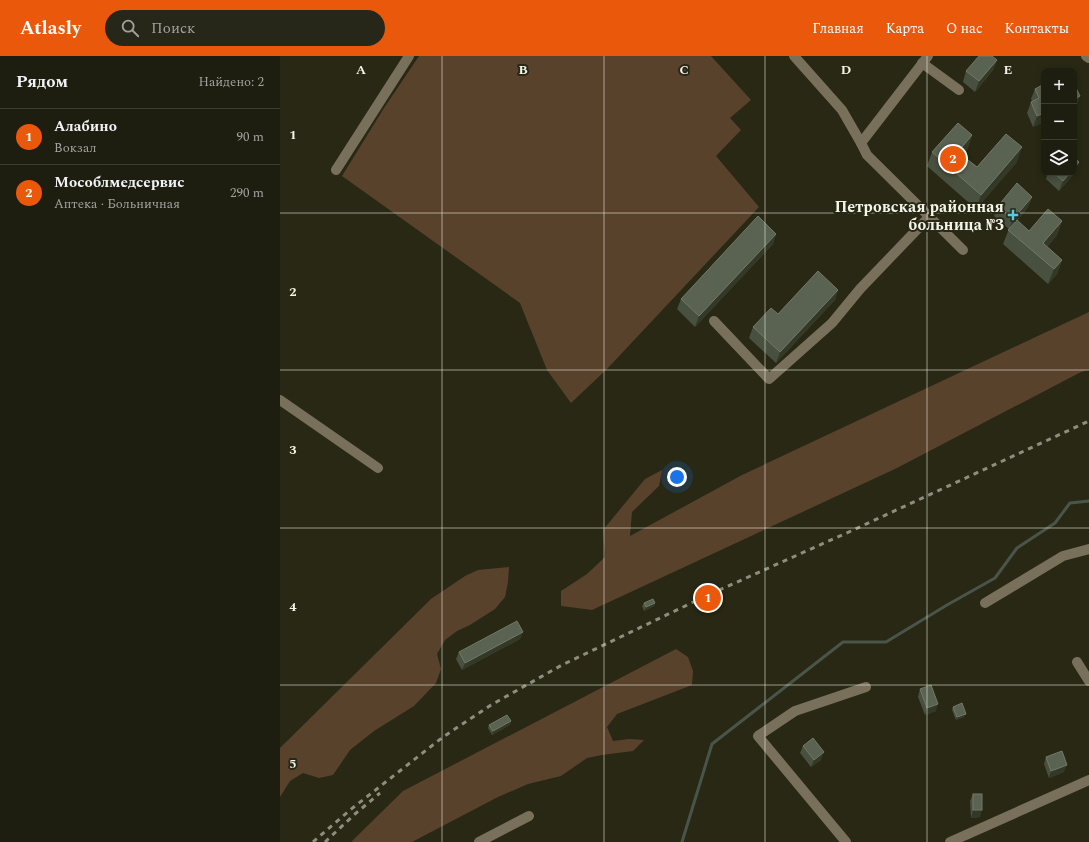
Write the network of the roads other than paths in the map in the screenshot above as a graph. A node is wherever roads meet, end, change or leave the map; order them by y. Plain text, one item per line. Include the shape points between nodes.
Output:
1 (409, 56) edge
2 (794, 56) edge
3 (1086, 56) edge
4 (1089, 58) edge
5 (925, 60) edge
6 (959, 90) dead end
7 (861, 143) junction
8 (336, 170) dead end
9 (929, 217) junction
10 (963, 250) dead end
11 (714, 321) dead end
12 (280, 400) edge
13 (378, 468) dead end
14 (1089, 549) edge
15 (985, 603) dead end
16 (1077, 662) dead end
17 (1089, 681) edge
18 (866, 687) dead end
19 (1089, 780) edge
20 (530, 816) dead end
21 (479, 842) edge
22 (846, 842) edge
23 (950, 842) edge

1 - 8 street
2 - 7 street via 842,110
3 - 4 street
5 - 6 street
5 - 7 street
7 - 9 street via 867,155
9 - 10 street
9 - 11 street via 860,289 832,323 769,379
12 - 13 street
14 - 15 street via 1063,556
16 - 17 street
18 - 22 street via 795,711 758,736
19 - 23 street
20 - 21 street

